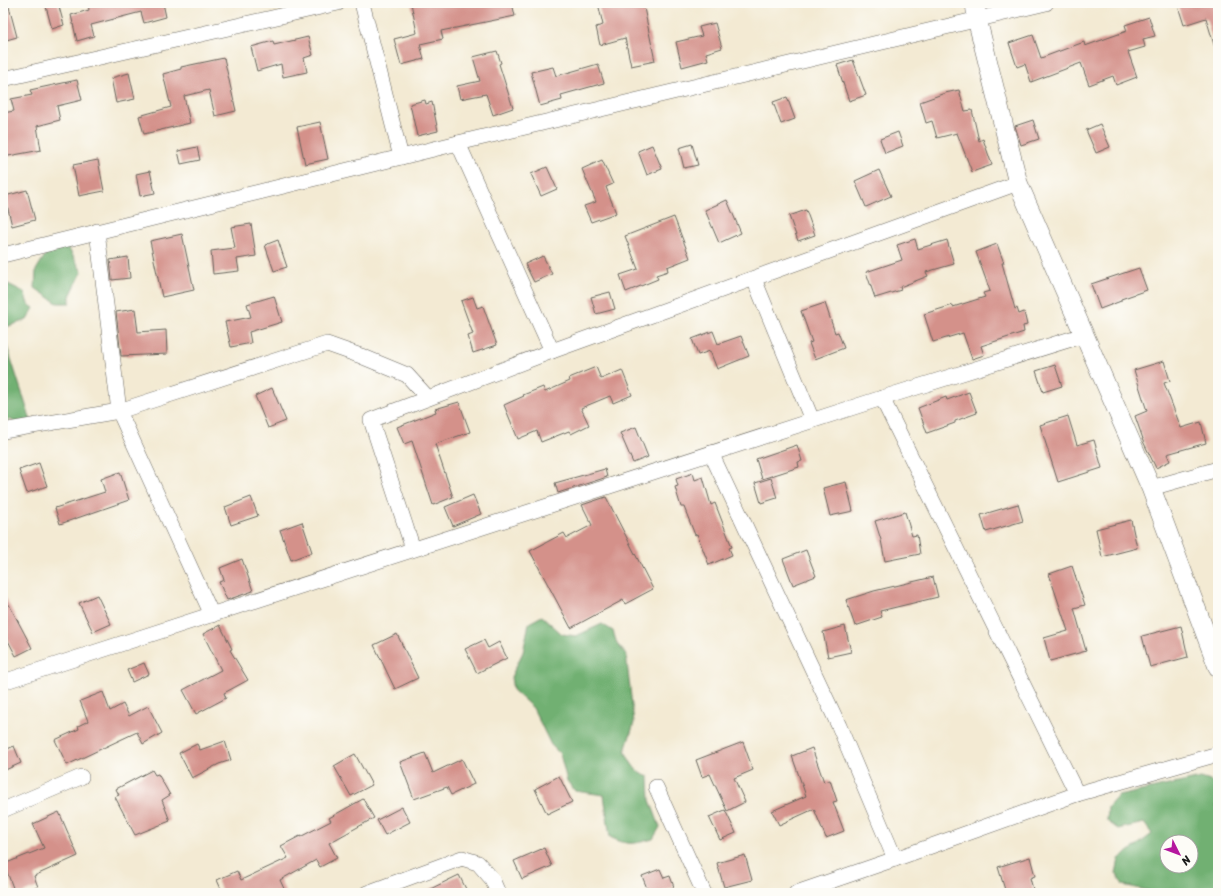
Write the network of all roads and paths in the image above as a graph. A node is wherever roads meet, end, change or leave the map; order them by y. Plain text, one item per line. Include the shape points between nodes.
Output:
1 (338, 3) edge
2 (362, 3) edge
3 (1046, 3) edge
4 (976, 11) edge
5 (3, 78) edge
6 (458, 143) junction
7 (402, 157) junction
8 (1018, 183) junction
9 (97, 231) junction
10 (3, 255) edge
11 (754, 279) junction
12 (1084, 335) junction
13 (552, 351) junction
14 (428, 398) junction
15 (882, 398) junction
16 (119, 411) junction
17 (812, 420) junction
18 (3, 431) edge
19 (711, 453) junction
20 (1218, 470) edge
21 (1151, 488) junction
22 (413, 549) junction
23 (212, 614) junction
24 (1218, 667) edge
25 (3, 682) edge
26 (1218, 754) edge
27 (81, 777) dead end
28 (656, 787) dead end
29 (1077, 794) junction
30 (3, 810) edge
31 (894, 859) junction
32 (367, 893) edge
33 (498, 893) edge
34 (704, 893) edge
35 (796, 893) edge

1 - 5 street
2 - 7 street
3 - 4 street
4 - 6 street
4 - 8 street
6 - 7 street
6 - 13 street
7 - 9 street
8 - 11 street
8 - 12 street
9 - 10 street
9 - 16 street
11 - 13 street
11 - 17 street
12 - 15 street
12 - 21 street
13 - 14 street
14 - 16 street via 408,375 327,344
14 - 22 street via 371,420
15 - 17 street
15 - 29 street
16 - 18 street
16 - 23 street
17 - 19 street
19 - 22 street
19 - 31 street via 839,726
20 - 21 street
21 - 24 street
22 - 23 street
23 - 25 street
26 - 29 street
27 - 30 street
28 - 34 street
29 - 31 street
31 - 35 street
32 - 33 street via 462,858 478,863 492,879

